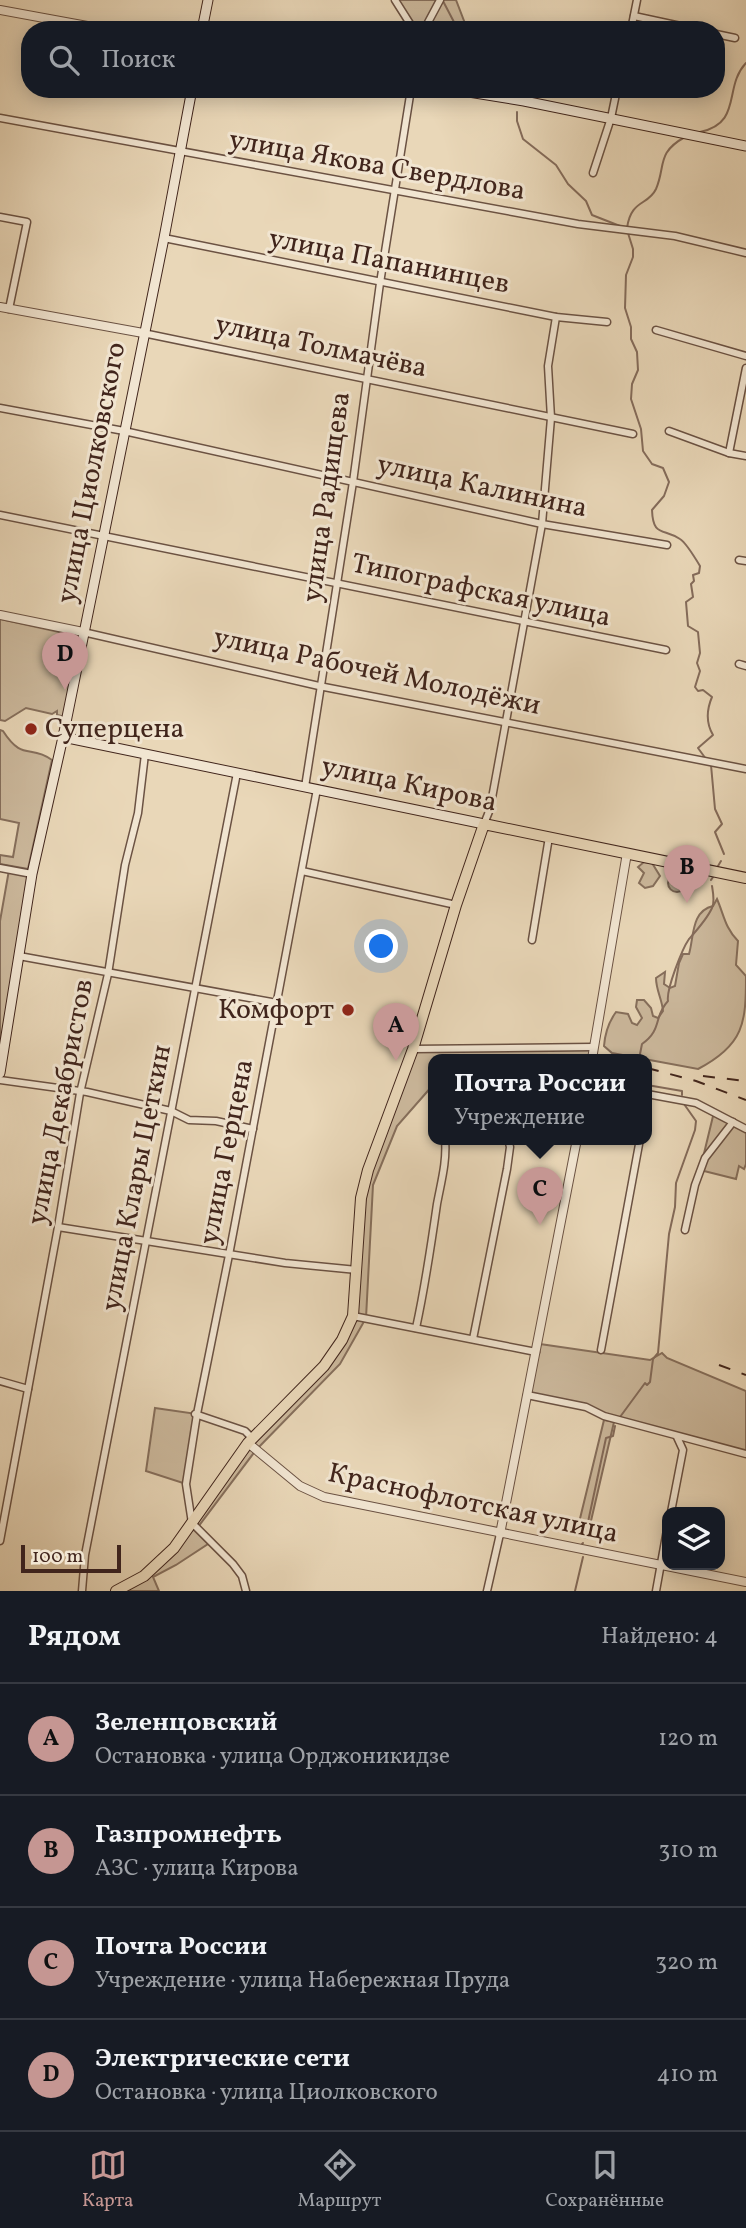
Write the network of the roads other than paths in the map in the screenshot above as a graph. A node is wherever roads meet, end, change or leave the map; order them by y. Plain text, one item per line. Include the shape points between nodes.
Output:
1 (208, 0) edge
2 (395, 0) edge
3 (440, 0) edge
4 (638, 0) edge
5 (0, 10) edge
6 (634, 16) junction
7 (60, 21) edge
8 (204, 21) edge
9 (408, 21) edge
10 (429, 21) edge
11 (633, 21) edge
12 (657, 21) edge
13 (725, 36) edge
14 (735, 38) dead end
15 (189, 98) edge
16 (410, 98) edge
17 (500, 98) edge
18 (615, 98) edge
19 (0, 118) edge
20 (611, 118) junction
21 (746, 145) edge
22 (180, 152) junction
23 (593, 173) dead end
24 (394, 191) junction
25 (0, 217) edge
26 (164, 238) junction
27 (746, 253) edge
28 (380, 283) junction
29 (4, 308) edge
30 (556, 317) junction
31 (607, 322) dead end
32 (656, 330) dead end
33 (144, 332) junction
34 (746, 356) edge
35 (746, 368) edge
36 (366, 380) junction
37 (0, 408) edge
38 (551, 418) junction
39 (124, 431) junction
40 (669, 431) dead end
41 (633, 434) dead end
42 (729, 453) junction
43 (746, 456) edge
44 (353, 482) junction
45 (0, 515) edge
46 (542, 524) junction
47 (103, 535) junction
48 (667, 545) dead end
49 (337, 583) junction
50 (0, 615) edge
51 (526, 622) junction
52 (83, 632) junction
53 (666, 650) dead end
54 (319, 686) junction
55 (506, 723) junction
56 (62, 737) junction
57 (145, 754) junction
58 (746, 769) edge
59 (237, 773) junction
60 (305, 787) junction
61 (317, 789) junction
62 (484, 824) junction
63 (549, 837) junction
64 (627, 853) junction
65 (0, 868) edge
66 (302, 871) junction
67 (32, 874) junction
68 (746, 878) edge
69 (456, 905) junction
70 (532, 940) dead end
71 (19, 956) junction
72 (108, 974) junction
73 (194, 988) junction
74 (276, 1003) junction
75 (593, 1047) junction
76 (413, 1049) junction
77 (592, 1054) edge
78 (0, 1073) edge
79 (0, 1080) edge
80 (80, 1093) junction
81 (652, 1098) edge
82 (171, 1111) junction
83 (733, 1122) junction
84 (253, 1129) junction
85 (746, 1129) edge
86 (445, 1145) edge
87 (510, 1145) edge
88 (576, 1145) edge
89 (639, 1145) edge
90 (58, 1227) junction
91 (685, 1230) dead end
92 (147, 1241) junction
93 (229, 1255) junction
94 (357, 1270) junction
95 (353, 1316) junction
96 (416, 1328) junction
97 (473, 1339) junction
98 (601, 1350) dead end
99 (536, 1352) junction
100 (0, 1381) edge
101 (28, 1389) junction
102 (527, 1395) junction
103 (196, 1414) junction
104 (677, 1437) junction
105 (250, 1440) junction
106 (746, 1454) edge
107 (672, 1507) edge
108 (192, 1523) junction
109 (500, 1534) junction
110 (0, 1541) edge
111 (662, 1556) edge
112 (660, 1566) junction
113 (746, 1582) edge
114 (82, 1591) edge
115 (116, 1591) edge
116 (246, 1591) edge
117 (487, 1591) edge
118 (656, 1591) edge

1 - 8 main road
2 - 9 street
3 - 10 street
4 - 6 street
5 - 7 street
6 - 11 street
6 - 12 street
13 - 14 street
15 - 22 main road, улица Циолковского
16 - 24 street, улица Радищева
17 - 20 main road
18 - 20 street
19 - 22 street, улица Якова Свердлова
20 - 21 main road
20 - 23 street
22 - 24 street, улица Якова Свердлова
22 - 26 main road, улица Циолковского
24 - 27 street, улица Якова Свердлова via 578,224 676,236
24 - 28 street, улица Радищева
25 - 29 street via 27,222
26 - 28 street, улица Папанинцев
26 - 33 main road, улица Циолковского
28 - 30 street, улица Папанинцев
28 - 36 street, улица Радищева
29 - 33 street, улица Толмачёва
30 - 31 street, улица Папанинцев
30 - 38 street via 548,366
32 - 34 street
33 - 36 street, улица Толмачёва
33 - 39 main road, улица Циолковского
35 - 42 street
36 - 38 street, улица Толмачёва
36 - 44 street, улица Радищева
37 - 39 street, улица Калинина
38 - 41 street, улица Толмачёва
38 - 46 street
39 - 44 street, улица Калинина
39 - 47 main road, улица Циолковского
40 - 42 street
42 - 43 street
44 - 46 street, улица Калинина
44 - 49 street, улица Радищева
45 - 47 street, Типографская улица
46 - 48 street, улица Калинина
46 - 51 street
47 - 49 street, Типографская улица
47 - 52 main road, улица Циолковского
49 - 51 street, Типографская улица
49 - 54 street, улица Радищева
50 - 52 street, улица Рабочей Молодёжи
51 - 53 street, Типографская улица
51 - 55 street
52 - 54 street, улица Рабочей Молодёжи
52 - 56 main road, улица Циолковского
54 - 55 street, улица Рабочей Молодёжи
54 - 60 street, улица Радищева
55 - 58 street, улица Рабочей Молодёжи
55 - 62 street
56 - 57 main road, улица Кирова
56 - 67 main road, улица Циолковского
57 - 59 main road, улица Кирова
57 - 72 street, улица Декабристов
59 - 60 main road, улица Кирова
59 - 73 street, улица Клары Цеткин
60 - 61 main road, улица Кирова
61 - 62 main road, улица Кирова
61 - 66 street, улица Герцена
62 - 63 main road, улица Кирова
62 - 69 main road
63 - 64 main road, улица Кирова
63 - 70 street
64 - 68 main road, улица Кирова
64 - 75 street
65 - 67 street
66 - 69 street
66 - 74 street, улица Герцена
67 - 71 main road, улица Циолковского
69 - 76 main road
71 - 72 street
71 - 78 main road, улица Циолковского
72 - 73 street
72 - 80 street, улица Декабристов
73 - 74 street
73 - 82 street, улица Клары Цеткин
74 - 84 street, улица Герцена
75 - 76 street
75 - 77 street
76 - 94 main road via 368,1170 361,1198
79 - 80 street
80 - 82 street
80 - 90 street, улица Декабристов
81 - 83 street via 696,1103
82 - 84 street via 189,1120
82 - 92 street, улица Клары Цеткин
83 - 85 street
83 - 91 street via 705,1158
84 - 93 street, улица Герцена
86 - 96 street
87 - 97 street
88 - 99 street
89 - 98 street
90 - 92 street
90 - 101 street, улица Декабристов
92 - 93 street
92 - 114 street, улица Клары Цеткин via 85,1555
93 - 94 street
93 - 103 street, улица Герцена
94 - 95 main road
95 - 96 street
95 - 105 main road via 324,1366
96 - 97 street
97 - 99 street
99 - 102 street
100 - 101 street
101 - 110 street, улица Декабристов
102 - 104 street via 586,1407
102 - 109 street
103 - 105 street, Краснофлотская улица via 245,1431
103 - 108 street, улица Герцена via 186,1484
104 - 106 street
104 - 107 street via 682,1450
105 - 108 main road
105 - 109 street, Краснофлотская улица via 310,1493
108 - 115 main road via 144,1576
108 - 116 street via 233,1564
109 - 112 street, Краснофлотская улица
109 - 117 street
111 - 112 street
112 - 113 street, Краснофлотская улица
112 - 118 street

